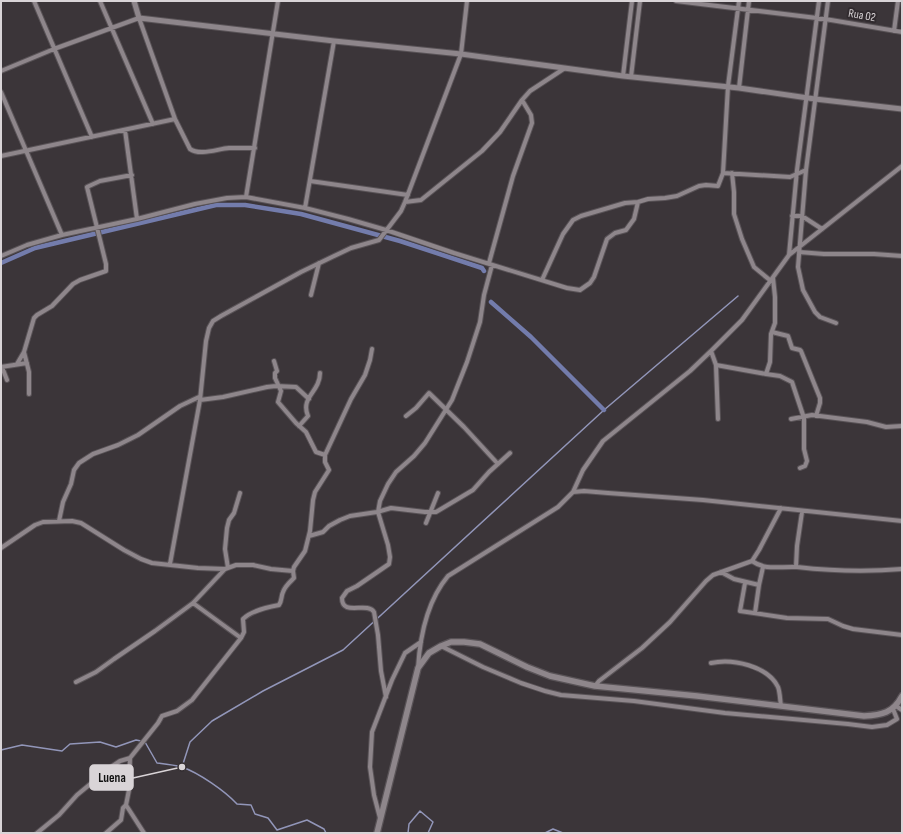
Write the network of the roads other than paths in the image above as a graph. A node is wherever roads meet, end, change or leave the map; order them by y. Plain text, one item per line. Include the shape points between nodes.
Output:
1 (34, 1) edge
2 (100, 1) edge
3 (134, 1) edge
4 (278, 1) edge
5 (467, 1) edge
6 (632, 1) edge
7 (640, 1) edge
8 (676, 1) edge
9 (739, 1) edge
10 (749, 1) edge
11 (819, 1) edge
12 (828, 1) edge
13 (898, 1) edge
14 (738, 8) junction
15 (748, 10) junction
16 (139, 18) junction
17 (817, 18) junction
18 (825, 19) junction
19 (112, 28) junction
20 (894, 31) junction
21 (902, 32) edge
22 (274, 34) junction
23 (334, 41) junction
24 (54, 48) junction
25 (461, 54) junction
26 (565, 68) junction
27 (1, 71) edge
28 (623, 76) junction
29 (631, 77) junction
30 (728, 86) junction
31 (739, 88) junction
32 (1, 92) edge
33 (806, 98) junction
34 (815, 99) junction
35 (522, 100) junction
36 (902, 109) edge
37 (175, 119) junction
38 (153, 124) junction
39 (125, 130) junction
40 (92, 137) junction
41 (255, 148) junction
42 (26, 151) junction
43 (1, 156) edge
44 (902, 166) edge
45 (806, 170) junction
46 (723, 173) junction
47 (732, 173) junction
48 (132, 175) junction
49 (796, 175) junction
50 (310, 181) junction
51 (408, 195) junction
52 (246, 198) junction
53 (405, 202) junction
54 (638, 202) junction
55 (305, 208) junction
56 (792, 216) junction
57 (802, 216) junction
58 (137, 219) junction
59 (97, 228) junction
60 (822, 229) junction
61 (386, 230) junction
62 (62, 235) junction
63 (799, 250) junction
64 (789, 255) junction
65 (1, 256) edge
66 (902, 256) edge
67 (319, 263) junction
68 (491, 264) junction
69 (542, 280) junction
70 (772, 280) junction
71 (311, 295) dead end
72 (836, 323) dead end
73 (772, 332) junction
74 (372, 349) dead end
75 (711, 351) junction
76 (24, 352) junction
77 (274, 361) dead end
78 (28, 363) junction
79 (17, 364) junction
80 (716, 365) junction
81 (1, 367) edge
82 (320, 373) dead end
83 (766, 374) junction
84 (7, 380) dead end
85 (280, 386) junction
86 (29, 394) dead end
87 (200, 399) junction
88 (308, 399) junction
89 (447, 410) junction
90 (406, 416) dead end
91 (816, 416) junction
92 (804, 418) junction
93 (718, 419) dead end
94 (791, 419) dead end
95 (299, 426) junction
96 (902, 426) edge
97 (510, 453) dead end
98 (325, 456) junction
99 (498, 464) junction
100 (800, 468) dead end
101 (573, 492) junction
102 (240, 493) dead end
103 (438, 493) dead end
104 (781, 508) junction
105 (378, 512) junction
106 (802, 512) junction
107 (430, 513) junction
108 (59, 521) junction
109 (902, 521) edge
110 (426, 523) dead end
111 (309, 536) junction
112 (1, 548) edge
113 (752, 561) junction
114 (170, 564) junction
115 (763, 567) junction
116 (796, 567) junction
117 (226, 569) junction
118 (902, 569) edge
119 (293, 571) junction
120 (721, 572) junction
121 (745, 583) junction
122 (758, 586) junction
123 (193, 603) junction
124 (755, 613) junction
125 (902, 635) edge
126 (241, 638) junction
127 (420, 642) junction
128 (441, 646) junction
129 (711, 663) dead end
130 (418, 668) junction
131 (76, 682) dead end
132 (595, 686) junction
133 (386, 696) junction
134 (902, 696) edge
135 (781, 706) junction
136 (895, 708) junction
137 (902, 710) edge
138 (130, 758) junction
139 (126, 805) junction
140 (380, 821) junction
141 (112, 827) junction
142 (37, 833) edge
143 (106, 833) edge
144 (112, 833) edge
145 (144, 833) edge
146 (377, 833) edge

1 - 24 street
2 - 19 street
3 - 16 street
4 - 22 street
5 - 25 street
6 - 28 street
7 - 29 street
8 - 14 street, Rua 02
9 - 14 street
10 - 15 street
11 - 17 street
12 - 18 street
13 - 20 street
14 - 15 street, Rua 02
14 - 30 street
15 - 17 street, Rua 02
15 - 31 street
16 - 19 street
16 - 22 street
16 - 37 street
17 - 18 street, Rua 02
17 - 33 street
18 - 20 street, Rua 02
18 - 34 street
19 - 24 street
19 - 38 street
20 - 21 street, Rua 02
22 - 23 street
22 - 41 street
23 - 25 street
23 - 50 street
24 - 27 street
24 - 40 street
25 - 26 street
25 - 51 street
26 - 28 street
26 - 35 street via 530,91
28 - 29 street
29 - 30 street
30 - 31 street
30 - 46 street
31 - 33 street
32 - 42 street
33 - 34 street
33 - 49 street
34 - 36 street
34 - 45 street
35 - 53 street via 500,132 478,155 421,200
35 - 68 street via 532,115 532,123 513,176
37 - 38 street
37 - 41 street via 187,145 193,151
38 - 39 street
39 - 40 street
39 - 48 street
40 - 42 street
41 - 52 street
42 - 43 street
42 - 62 street
44 - 60 street
45 - 49 street
45 - 57 street
46 - 47 street
46 - 54 street via 718,186 699,186 677,196
47 - 49 street via 790,177
47 - 70 street via 734,214 742,239 754,267
48 - 58 street
48 - 59 street via 100,181 87,187
49 - 56 street
50 - 51 street
50 - 55 street
51 - 53 street
52 - 55 street
52 - 58 street via 227,198 195,204
53 - 61 street
54 - 69 street via 591,212 573,220 563,234
54 - 69 street via 634,219 626,230 615,233 608,239 594,277 585,287 574,290
55 - 61 street
56 - 57 street
56 - 64 street
57 - 60 street
57 - 63 street
58 - 59 street
59 - 62 street
59 - 76 street via 106,271 73,284 52,306 37,315
60 - 63 street
61 - 67 street via 379,240 351,248
61 - 68 street
62 - 65 street
63 - 64 street
63 - 66 street via 824,254
63 - 72 street via 799,278 808,300 820,317
64 - 70 street
67 - 71 street
67 - 87 street via 236,307 214,322 209,328 206,341
68 - 69 street
68 - 89 street via 480,322 471,352
70 - 73 street via 776,313
70 - 75 street via 742,320
73 - 83 street via 770,362
73 - 91 street via 788,336 792,348 801,351 820,398
74 - 98 street via 369,366
75 - 80 street
75 - 101 street via 603,442 583,470
76 - 78 street
76 - 79 street
77 - 85 street via 277,371 274,373 275,378
78 - 79 street
78 - 86 street
79 - 81 street
80 - 83 street
80 - 93 street
81 - 84 street
82 - 88 street via 320,381
83 - 92 street via 780,376 792,382
85 - 87 street via 267,386 223,397
85 - 88 street via 296,387
85 - 95 street via 278,402
87 - 108 street via 180,406 138,435 93,454 79,463 64,498
87 - 114 street
88 - 95 street via 305,409 308,416
89 - 90 street via 429,392
89 - 99 street
89 - 105 street via 414,456 396,472 380,501
91 - 92 street
91 - 96 street via 886,427
92 - 94 street
92 - 100 street via 804,449 808,461
95 - 98 street via 306,432 316,452
97 - 99 street
98 - 111 street via 329,470 315,492
99 - 107 street via 468,493
101 - 104 street
101 - 127 street via 558,507 448,576 439,587
102 - 117 street via 227,528
103 - 107 street
104 - 106 street
104 - 113 street
105 - 107 street via 391,508
105 - 111 street via 350,516 329,526 323,532
105 - 133 street via 387,540 389,564 347,590 342,601 348,608 369,608 374,612
106 - 109 street
106 - 116 street
107 - 110 street
108 - 112 street via 43,522
108 - 114 street via 81,523 141,559
111 - 119 street via 305,551
113 - 115 street
113 - 120 street
114 - 117 street
115 - 116 street
115 - 122 street
116 - 118 street via 836,571
117 - 119 street via 236,565 253,565
117 - 123 street
119 - 126 street via 294,578 286,587 279,605 265,608 243,619 244,632
120 - 121 street
120 - 132 street via 706,581 670,622
121 - 122 street
121 - 124 street via 740,611
122 - 124 street
123 - 126 street
123 - 131 street via 96,672
124 - 125 street via 787,618 828,619 853,630
126 - 138 street via 192,700 177,711 162,716
127 - 130 street
127 - 133 street via 405,653
128 - 130 main road via 429,653
128 - 132 main road via 458,642 480,644 550,676
128 - 136 street via 483,667 545,691 561,694 872,727 897,719
129 - 135 street via 740,662 763,672 778,687
130 - 140 main road
132 - 135 main road
133 - 140 street via 372,732 370,766
134 - 136 main road
135 - 136 main road via 864,716 884,714
136 - 137 street
138 - 139 street
138 - 142 street via 111,767
139 - 141 street via 121,820
139 - 145 street
140 - 146 main road
141 - 143 street
141 - 144 street

